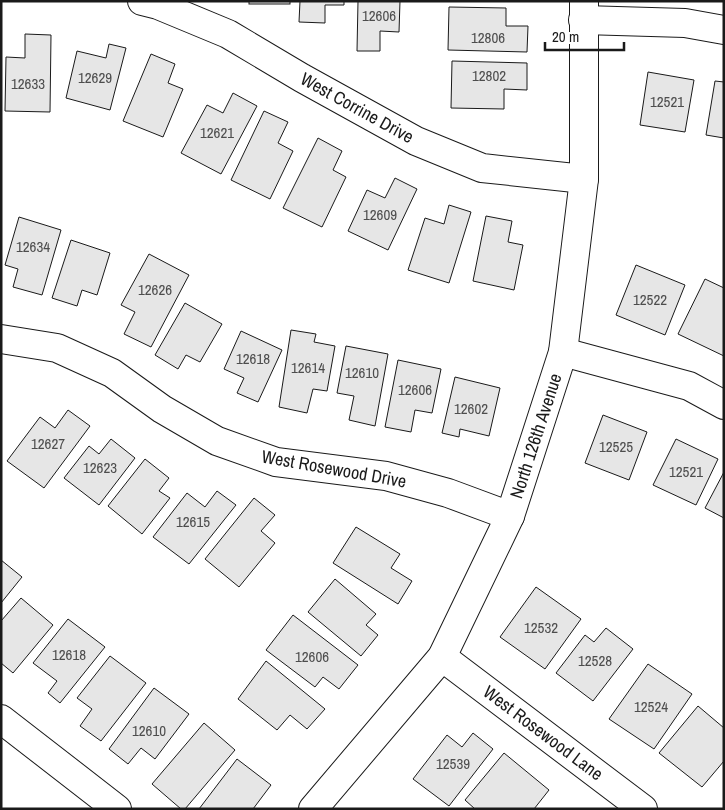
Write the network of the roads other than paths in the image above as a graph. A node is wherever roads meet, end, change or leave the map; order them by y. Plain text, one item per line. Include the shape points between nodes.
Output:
1 (142, 1) edge
2 (583, 10) edge
3 (724, 30) edge
4 (584, 179) junction
5 (1, 339) edge
6 (563, 352) junction
7 (724, 405) edge
8 (510, 516) junction
9 (442, 657) junction
10 (1, 719) edge
11 (117, 809) edge
12 (313, 809) edge
13 (643, 809) edge

1 - 4 street, West Corrine Drive via 228,34 416,141 482,168
2 - 3 street
2 - 4 street, North 126th Avenue
4 - 6 street, North 126th Avenue
5 - 8 street, West Rosewood Drive via 57,348 112,373 162,409 217,441 276,462 386,476 448,493
6 - 7 street via 689,386
6 - 8 street, North 126th Avenue
8 - 9 street, North 126th Avenue
9 - 12 street, North 126th Avenue
9 - 13 street, West Rosewood Lane
10 - 11 street

